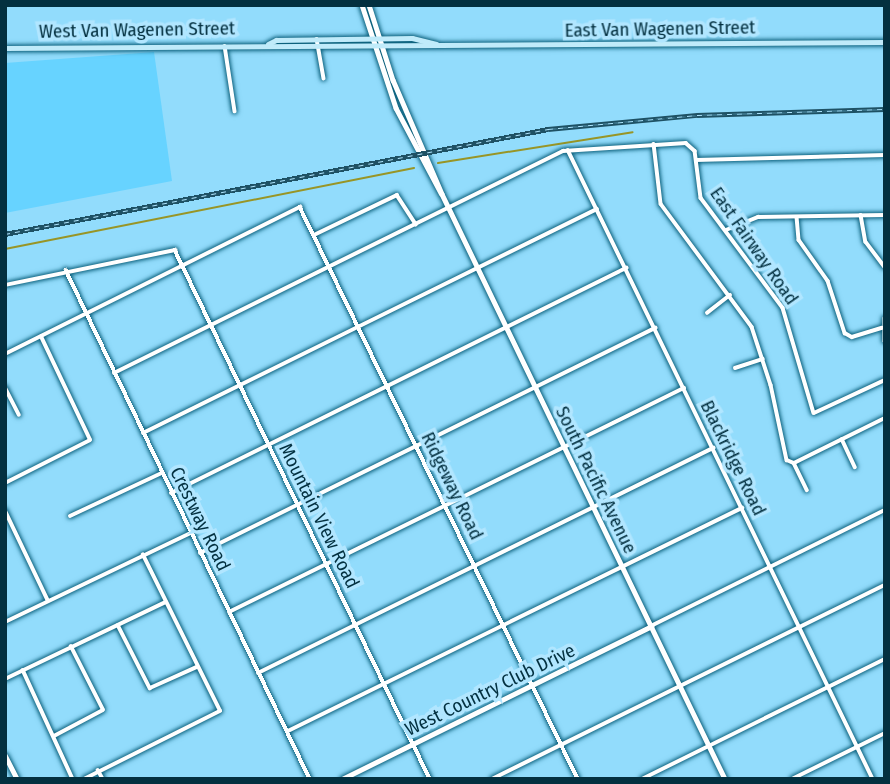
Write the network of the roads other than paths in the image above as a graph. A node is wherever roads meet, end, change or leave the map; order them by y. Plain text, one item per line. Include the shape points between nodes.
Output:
1 (362, 5) edge
2 (369, 5) edge
3 (376, 42) junction
4 (885, 42) edge
5 (317, 43) junction
6 (224, 44) junction
7 (5, 48) edge
8 (324, 78) dead end
9 (235, 111) dead end
10 (654, 144) junction
11 (568, 150) junction
12 (885, 155) edge
13 (696, 160) junction
14 (449, 208) junction
15 (597, 209) junction
16 (861, 215) junction
17 (885, 215) edge
18 (797, 216) junction
19 (416, 224) junction
20 (725, 231) junction
21 (314, 235) junction
22 (181, 265) junction
23 (330, 267) junction
24 (885, 267) edge
25 (478, 268) junction
26 (626, 268) junction
27 (66, 270) junction
28 (5, 285) edge
29 (730, 295) junction
30 (707, 313) dead end
31 (86, 315) junction
32 (885, 318) edge
33 (211, 326) junction
34 (359, 326) junction
35 (506, 327) junction
36 (654, 328) junction
37 (882, 328) junction
38 (41, 337) junction
39 (885, 341) edge
40 (5, 354) edge
41 (763, 359) junction
42 (735, 368) dead end
43 (114, 373) junction
44 (885, 380) edge
45 (240, 385) junction
46 (388, 386) junction
47 (5, 387) edge
48 (535, 387) junction
49 (684, 388) junction
50 (19, 415) dead end
51 (885, 418) edge
52 (143, 433) junction
53 (842, 439) junction
54 (269, 445) junction
55 (416, 446) junction
56 (564, 447) junction
57 (713, 448) junction
58 (792, 463) junction
59 (855, 467) dead end
60 (162, 473) junction
61 (5, 483) edge
62 (807, 490) dead end
63 (172, 493) junction
64 (298, 505) junction
65 (446, 506) junction
66 (593, 507) junction
67 (741, 508) junction
68 (5, 510) edge
69 (885, 510) edge
70 (70, 516) dead end
71 (191, 533) junction
72 (200, 552) junction
73 (143, 555) junction
74 (326, 565) junction
75 (474, 565) junction
76 (622, 566) junction
77 (770, 567) junction
78 (885, 585) edge
79 (49, 601) junction
80 (166, 601) junction
81 (229, 612) junction
82 (5, 622) edge
83 (355, 624) junction
84 (118, 625) junction
85 (503, 625) junction
86 (651, 626) junction
87 (799, 627) junction
88 (71, 647) junction
89 (885, 659) edge
90 (197, 667) junction
91 (23, 670) junction
92 (258, 673) junction
93 (5, 679) edge
94 (384, 684) junction
95 (532, 685) junction
96 (680, 686) junction
97 (828, 687) junction
98 (288, 732) junction
99 (885, 733) edge
100 (54, 736) junction
101 (413, 743) junction
102 (561, 744) junction
103 (709, 746) junction
104 (857, 747) junction
105 (5, 755) edge
106 (98, 770) junction
107 (17, 779) edge
108 (73, 779) edge
109 (83, 779) edge
110 (103, 779) edge
111 (310, 779) edge
112 (342, 779) edge
113 (430, 779) edge
114 (492, 779) edge
115 (578, 779) edge
116 (642, 779) edge
117 (725, 779) edge
118 (792, 779) edge
119 (873, 779) edge

1 - 3 street
2 - 3 street
3 - 4 main road, East Van Wagenen Street
3 - 5 main road, West Van Wagenen Street
3 - 14 street, South Pacific Avenue
5 - 6 main road, West Van Wagenen Street
5 - 8 street
6 - 7 main road, West Van Wagenen Street
6 - 9 street
10 - 11 street
10 - 13 street via 690,143
10 - 29 street via 662,204
11 - 14 street
11 - 15 street, Blackridge Road
12 - 13 street
13 - 20 street, East Fairway Road via 699,194
14 - 19 street
14 - 25 street, South Pacific Avenue
15 - 25 street
15 - 26 street, Blackridge Road
16 - 17 street
16 - 18 street
16 - 24 street via 866,242
18 - 20 street via 747,218
18 - 37 street via 799,240 828,281 845,333 852,337
19 - 21 street via 400,195
19 - 23 street
20 - 44 street, East Fairway Road via 783,308 814,413
21 - 22 street, Ridgeway Road via 300,206
21 - 23 street, Ridgeway Road
22 - 27 street via 172,248
22 - 31 street
22 - 33 street, Mountain View Road
23 - 33 street
23 - 34 street, Ridgeway Road
25 - 34 street
25 - 35 street, South Pacific Avenue
26 - 35 street
26 - 36 street, Blackridge Road
27 - 28 street
27 - 31 street, Crestway Road
29 - 30 street
29 - 41 street via 752,327
31 - 38 street
31 - 43 street, Crestway Road
32 - 37 street
33 - 43 street
33 - 45 street, Mountain View Road
34 - 45 street
34 - 46 street, Ridgeway Road
35 - 46 street
35 - 48 street, South Pacific Avenue
36 - 48 street
36 - 49 street, Blackridge Road
37 - 39 street
38 - 40 street
38 - 61 street via 90,440
41 - 42 street
41 - 58 street
43 - 52 street, Crestway Road
45 - 52 street
45 - 54 street, Mountain View Road
46 - 54 street
46 - 55 street, Ridgeway Road
47 - 50 street
48 - 55 street
48 - 56 street, South Pacific Avenue
49 - 56 street
49 - 57 street, Blackridge Road
51 - 53 street
52 - 60 street, Crestway Road
53 - 58 street
53 - 59 street
54 - 63 street
54 - 64 street, Mountain View Road
55 - 64 street
55 - 65 street, Ridgeway Road
56 - 65 street
56 - 66 street, South Pacific Avenue
57 - 66 street
57 - 67 street, Blackridge Road
58 - 62 street
60 - 63 street, Crestway Road
60 - 70 street
63 - 71 street, Crestway Road
64 - 72 street
64 - 74 street, Mountain View Road
65 - 74 street
65 - 75 street, Ridgeway Road
66 - 75 street
66 - 76 street, South Pacific Avenue
67 - 76 street
67 - 77 street, Blackridge Road
68 - 79 street
69 - 77 street
71 - 72 street, Crestway Road
71 - 73 street
72 - 81 street, Crestway Road
73 - 79 street
73 - 80 street
74 - 81 street
74 - 83 street, Mountain View Road
75 - 83 street
75 - 85 street, Ridgeway Road
76 - 85 street
76 - 86 street, South Pacific Avenue
77 - 86 street
77 - 87 street, Blackridge Road
78 - 87 street
79 - 82 street
80 - 84 street
80 - 90 street
81 - 92 street, Crestway Road
83 - 92 street
83 - 94 street, Mountain View Road
84 - 88 street
84 - 90 street via 150,688
85 - 94 street
85 - 95 street, Ridgeway Road
86 - 95 street, West Country Club Drive
86 - 96 street, South Pacific Avenue
87 - 96 street
87 - 97 street, Blackridge Road
88 - 91 street
88 - 100 street via 103,710
89 - 97 street
90 - 106 street via 218,705 216,715
91 - 93 street
91 - 100 street
92 - 98 street, Crestway Road
94 - 98 street
94 - 101 street, Mountain View Road
95 - 101 street, West Country Club Drive
95 - 102 street, Ridgeway Road
96 - 102 street
96 - 103 street, South Pacific Avenue
97 - 103 street
97 - 104 street, Blackridge Road
98 - 111 street, Crestway Road
99 - 104 street
100 - 108 street
101 - 112 street, West Country Club Drive
101 - 113 street, Mountain View Road
102 - 114 street
102 - 115 street, Ridgeway Road
103 - 116 street
103 - 117 street, South Pacific Avenue
104 - 118 street
104 - 119 street, Blackridge Road
105 - 107 street
106 - 109 street
106 - 110 street

